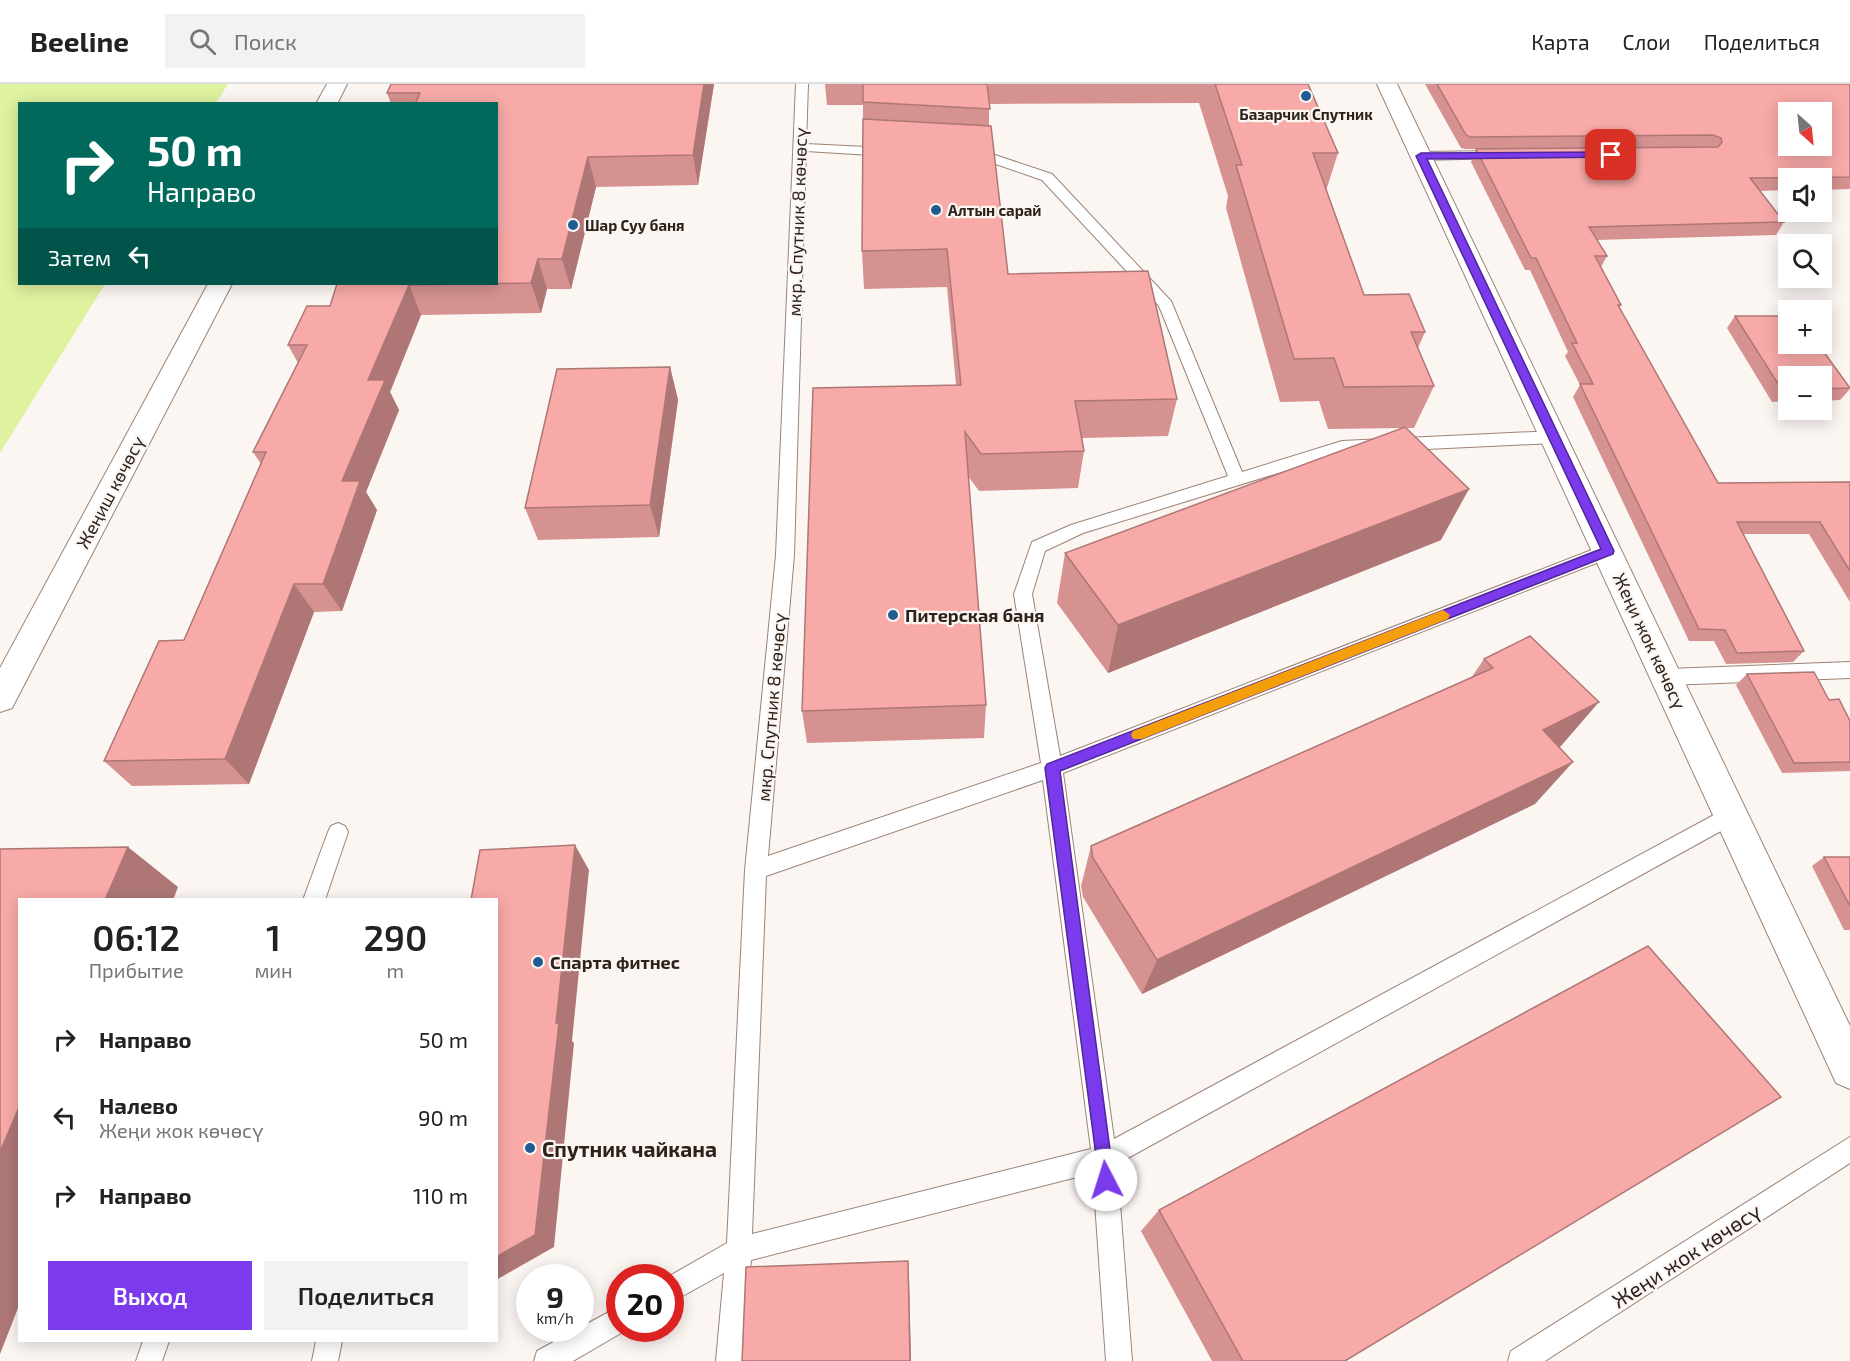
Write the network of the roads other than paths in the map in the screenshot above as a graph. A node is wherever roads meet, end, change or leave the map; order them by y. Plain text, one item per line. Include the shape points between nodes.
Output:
1 (338, 84) edge
2 (802, 84) edge
3 (1387, 84) edge
4 (327, 102) edge
5 (800, 147) junction
6 (902, 153) edge
7 (1516, 155) edge
8 (958, 156) edge
9 (1421, 156) junction
10 (219, 285) edge
11 (1554, 437) junction
12 (1237, 479) junction
13 (1608, 551) junction
14 (1850, 670) edge
15 (1667, 676) junction
16 (0, 699) edge
17 (1052, 768) junction
18 (1732, 815) junction
19 (338, 832) dead end
20 (756, 870) junction
21 (315, 898) edge
22 (1850, 1069) edge
23 (1850, 1149) edge
24 (1104, 1158) junction
25 (739, 1250) junction
26 (684, 1282) edge
27 (606, 1327) edge
28 (156, 1342) edge
29 (329, 1342) edge
30 (149, 1361) edge
31 (325, 1361) edge
32 (547, 1361) edge
33 (729, 1361) edge
34 (1119, 1361) edge
35 (1521, 1361) edge

1 - 4 main road
2 - 5 lane, мкр. Спутник 8 көчөсү
3 - 9 main road, Жеңи жок көчөсү
5 - 6 lane
5 - 20 lane, мкр. Спутник 8 көчөсү via 785,555
7 - 9 lane
8 - 12 lane via 992,158 1047,177 1166,304
9 - 11 main road, Жеңи жок көчөсү
10 - 16 main road, Жеңиш көчөсү
11 - 12 lane via 1342,447
11 - 13 main road, Жеңи жок көчөсү
12 - 17 lane via 1077,529 1038,547 1023,594
13 - 15 main road, Жеңи жок көчөсү
13 - 17 lane
14 - 15 lane
15 - 18 main road, Жеңи жок көчөсү
17 - 20 lane
17 - 24 lane
18 - 22 main road, Жеңи жок көчөсү
18 - 24 lane
19 - 21 lane
20 - 25 lane, мкр. Спутник 8 көчөсү
23 - 35 lane, Жеңи жок көчөсү
24 - 25 lane
24 - 34 lane
25 - 26 lane
25 - 33 lane, мкр. Спутник 8 көчөсү
27 - 32 lane
28 - 30 lane
29 - 31 lane

